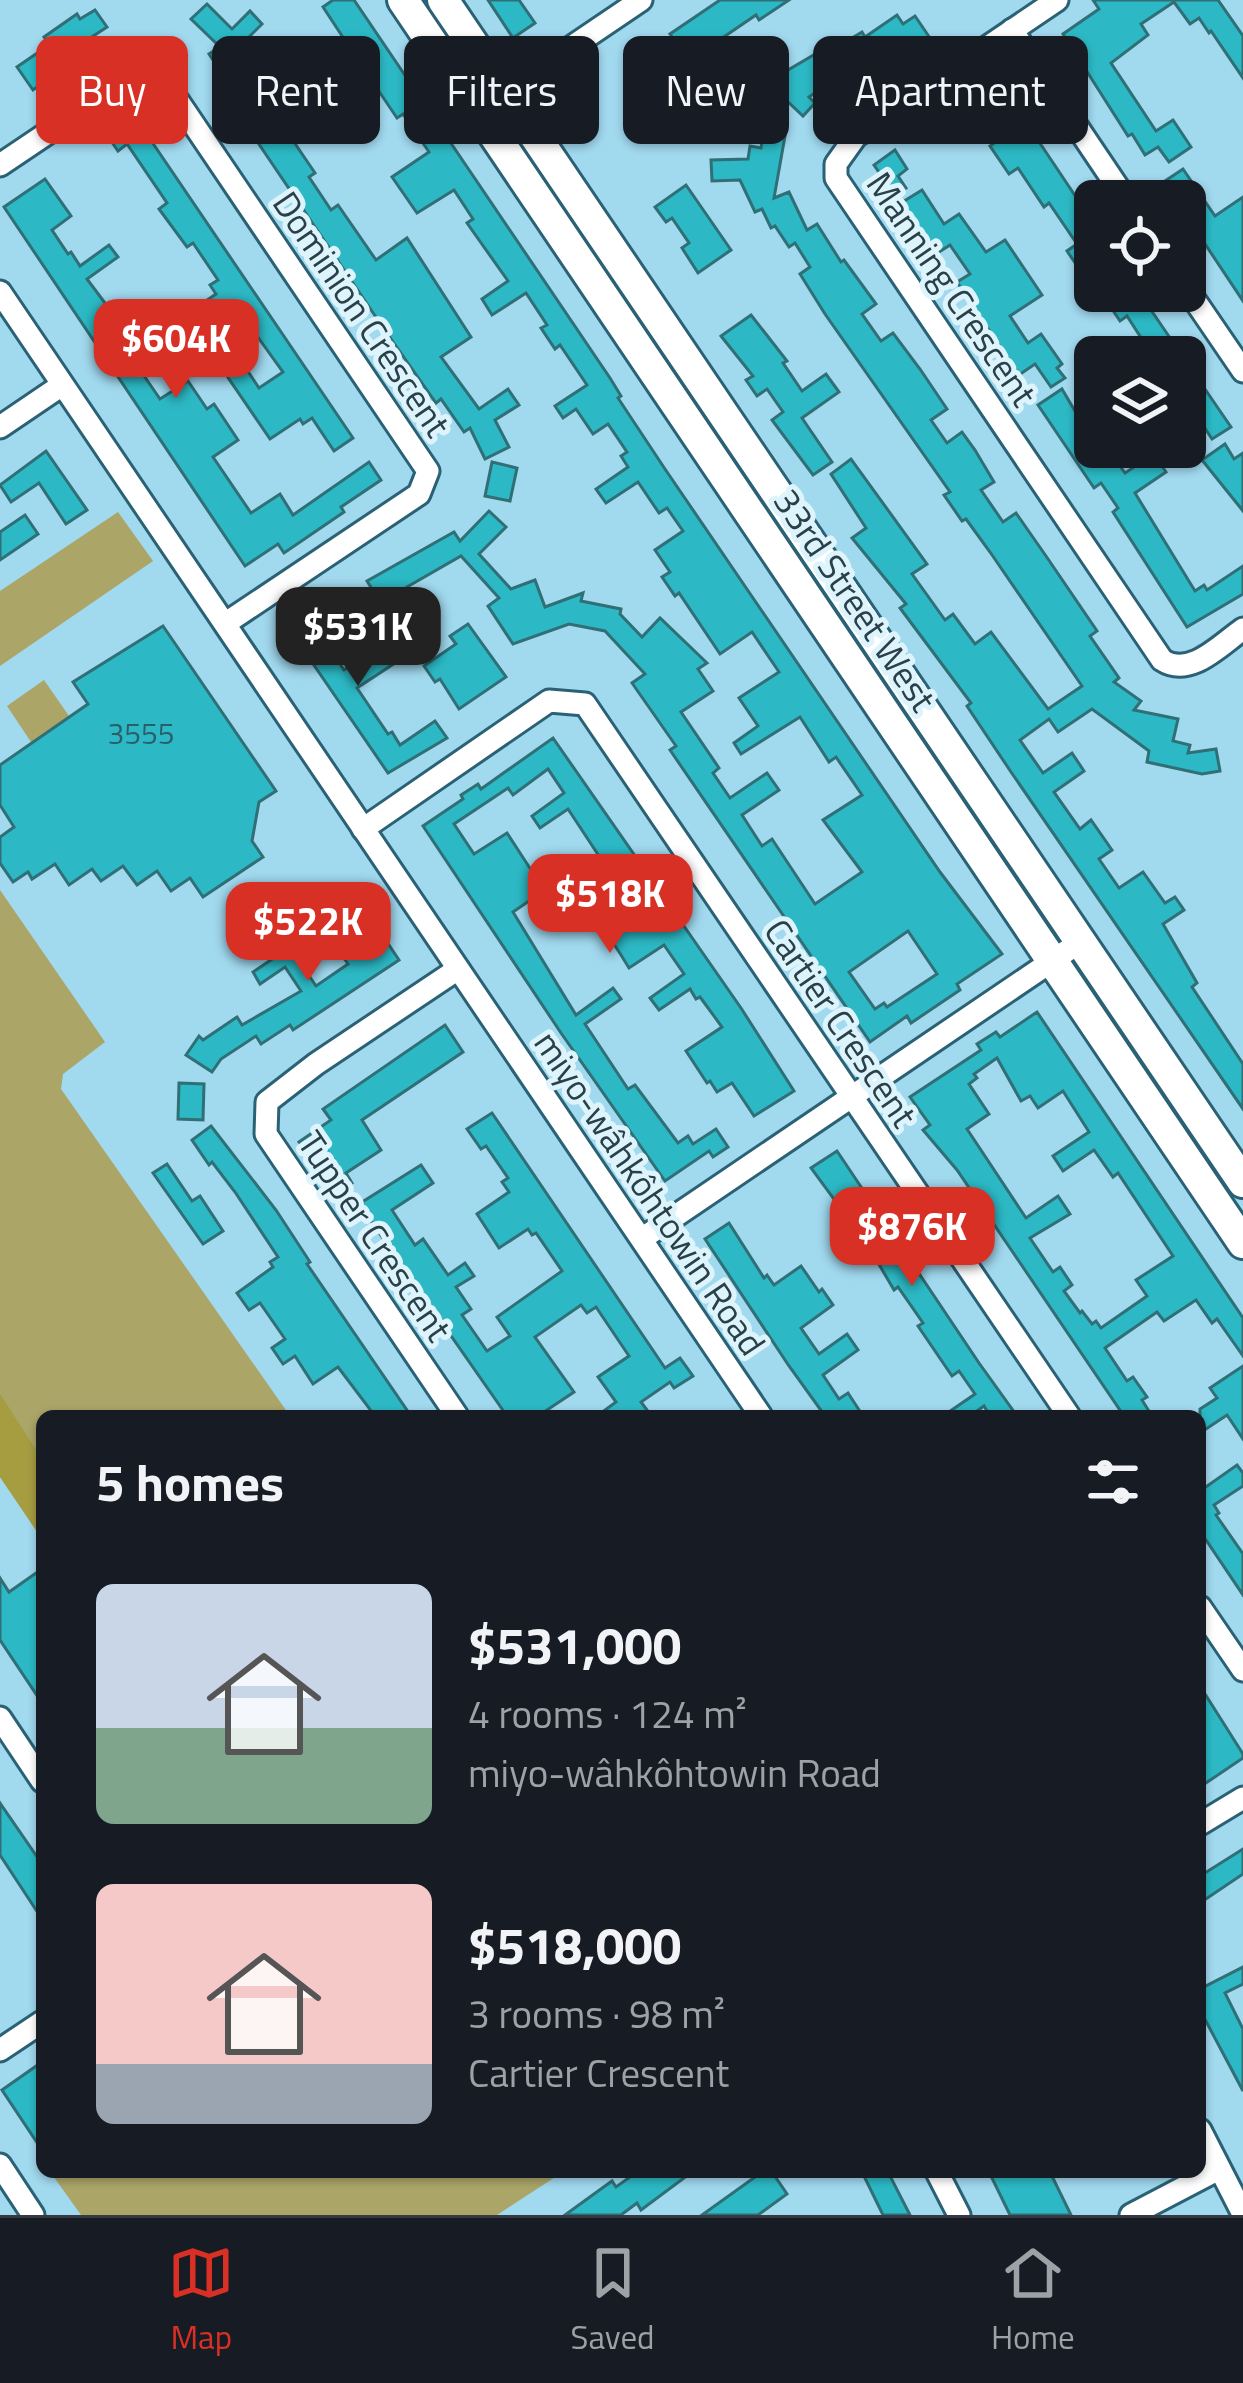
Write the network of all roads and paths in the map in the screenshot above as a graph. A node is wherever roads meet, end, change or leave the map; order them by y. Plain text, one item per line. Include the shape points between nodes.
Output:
1 (403, 0) edge
2 (443, 0) edge
3 (641, 0) edge
4 (1057, 0) edge
5 (1012, 30) junction
6 (427, 36) edge
7 (468, 36) edge
8 (588, 36) edge
9 (499, 144) edge
10 (541, 144) edge
11 (0, 165) edge
12 (1113, 180) edge
13 (0, 292) edge
14 (1203, 312) edge
15 (1243, 371) edge
16 (62, 386) junction
17 (0, 427) edge
18 (226, 623) junction
19 (1243, 629) edge
20 (363, 829) junction
21 (1080, 942) junction
22 (1052, 961) junction
23 (458, 969) junction
24 (851, 1097) junction
25 (1243, 1181) edge
26 (643, 1238) junction
27 (1243, 1243) edge
28 (453, 1410) edge
29 (757, 1410) edge
30 (1065, 1410) edge
31 (1206, 1616) edge
32 (1243, 1670) edge
33 (0, 1718) edge
34 (36, 1772) edge
35 (1243, 1798) edge
36 (1206, 1820) edge
37 (36, 2025) edge
38 (0, 2050) edge
39 (1206, 2142) edge
40 (0, 2165) edge
41 (1219, 2169) junction
42 (1206, 2176) edge
43 (940, 2178) edge
44 (1202, 2178) edge
45 (1243, 2214) edge
46 (33, 2215) edge
47 (958, 2215) edge
48 (1131, 2215) edge

1 - 6 main road, 33rd Street West
2 - 7 main road, 33rd Street West
3 - 8 street
4 - 5 street, Manning Crescent
5 - 12 street
5 - 19 street, Manning Crescent via 856,136 836,164 836,178 1162,660 1188,667
9 - 22 main road, 33rd Street West
10 - 21 main road, 33rd Street West
11 - 18 street, Dominion Crescent via 118,85 161,76 428,471 419,494
13 - 16 street, miyo-wâhkôhtowin Road
14 - 15 street
16 - 17 street
16 - 18 street, miyo-wâhkôhtowin Road
18 - 20 street, miyo-wâhkôhtowin Road
20 - 23 street, miyo-wâhkôhtowin Road
20 - 24 street, Cartier Crescent via 549,701 585,704
21 - 22 street
21 - 25 main road, 33rd Street West
22 - 24 street
22 - 27 main road, 33rd Street West
23 - 26 street, miyo-wâhkôhtowin Road
23 - 28 street, Tupper Crescent via 267,1102 266,1134
24 - 26 street
24 - 30 street, Cartier Crescent
26 - 29 street, miyo-wâhkôhtowin Road
31 - 32 street
33 - 34 street
35 - 36 street
37 - 38 street
39 - 41 street
40 - 46 street
41 - 42 street
41 - 45 street
43 - 47 street
44 - 48 street

